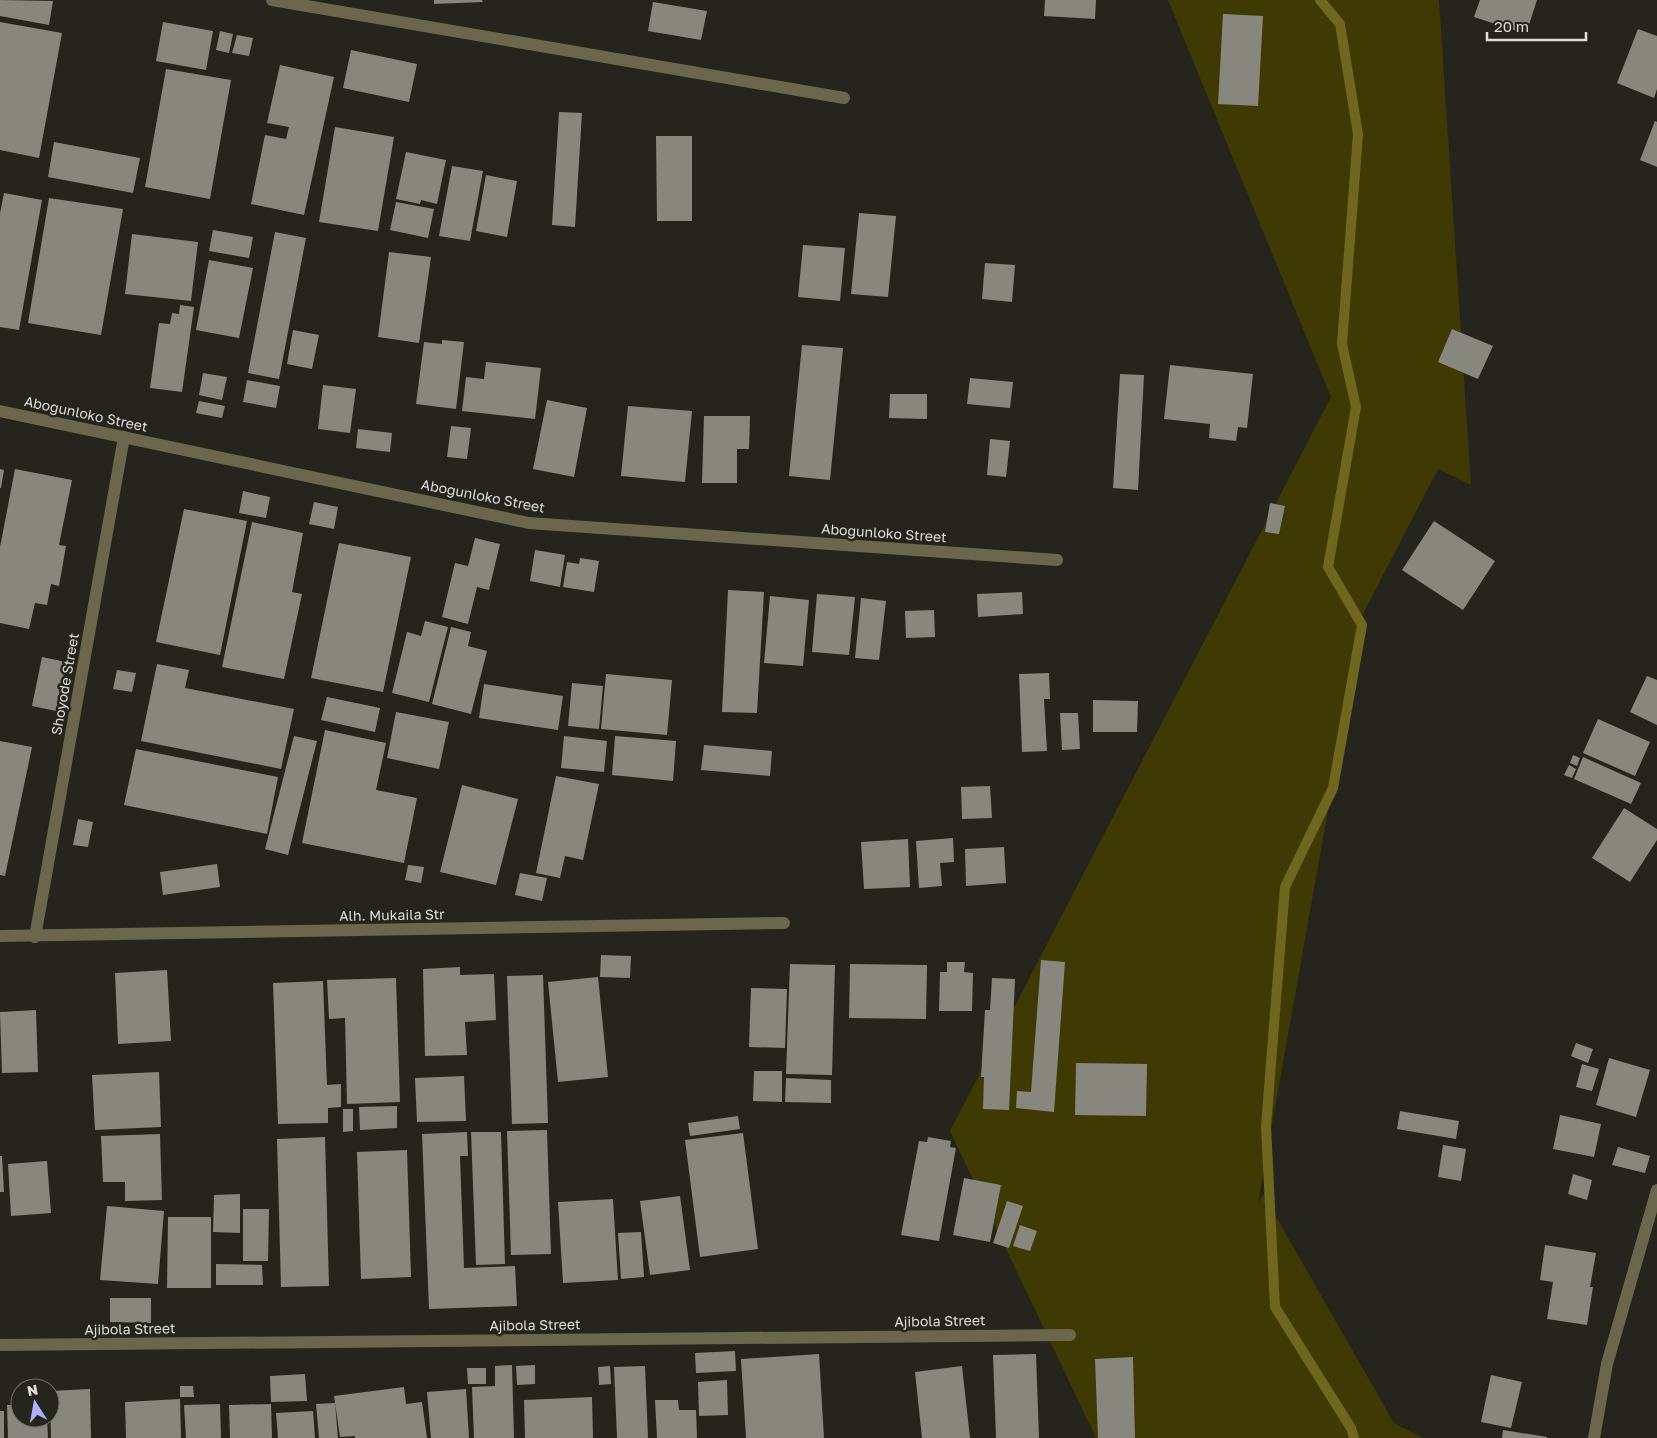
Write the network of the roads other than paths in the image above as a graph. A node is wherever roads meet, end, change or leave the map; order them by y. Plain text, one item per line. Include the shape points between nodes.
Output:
1 (272, 0) edge
2 (844, 98) dead end
3 (0, 411) edge
4 (124, 437) junction
5 (1057, 560) dead end
6 (784, 923) dead end
7 (0, 936) edge
8 (35, 937) junction
9 (1657, 1190) edge
10 (1070, 1335) dead end
11 (0, 1345) edge
12 (1594, 1438) edge

1 - 2 street
3 - 4 street, Abogunloko Street
4 - 5 street, Abogunloko Street via 529,523
4 - 8 street, Shoyode Street
6 - 8 street, Alh. Mukaila Str
7 - 8 street, Alh. Mukaila Str
9 - 12 street via 1607,1364
10 - 11 street, Ajibola Street

